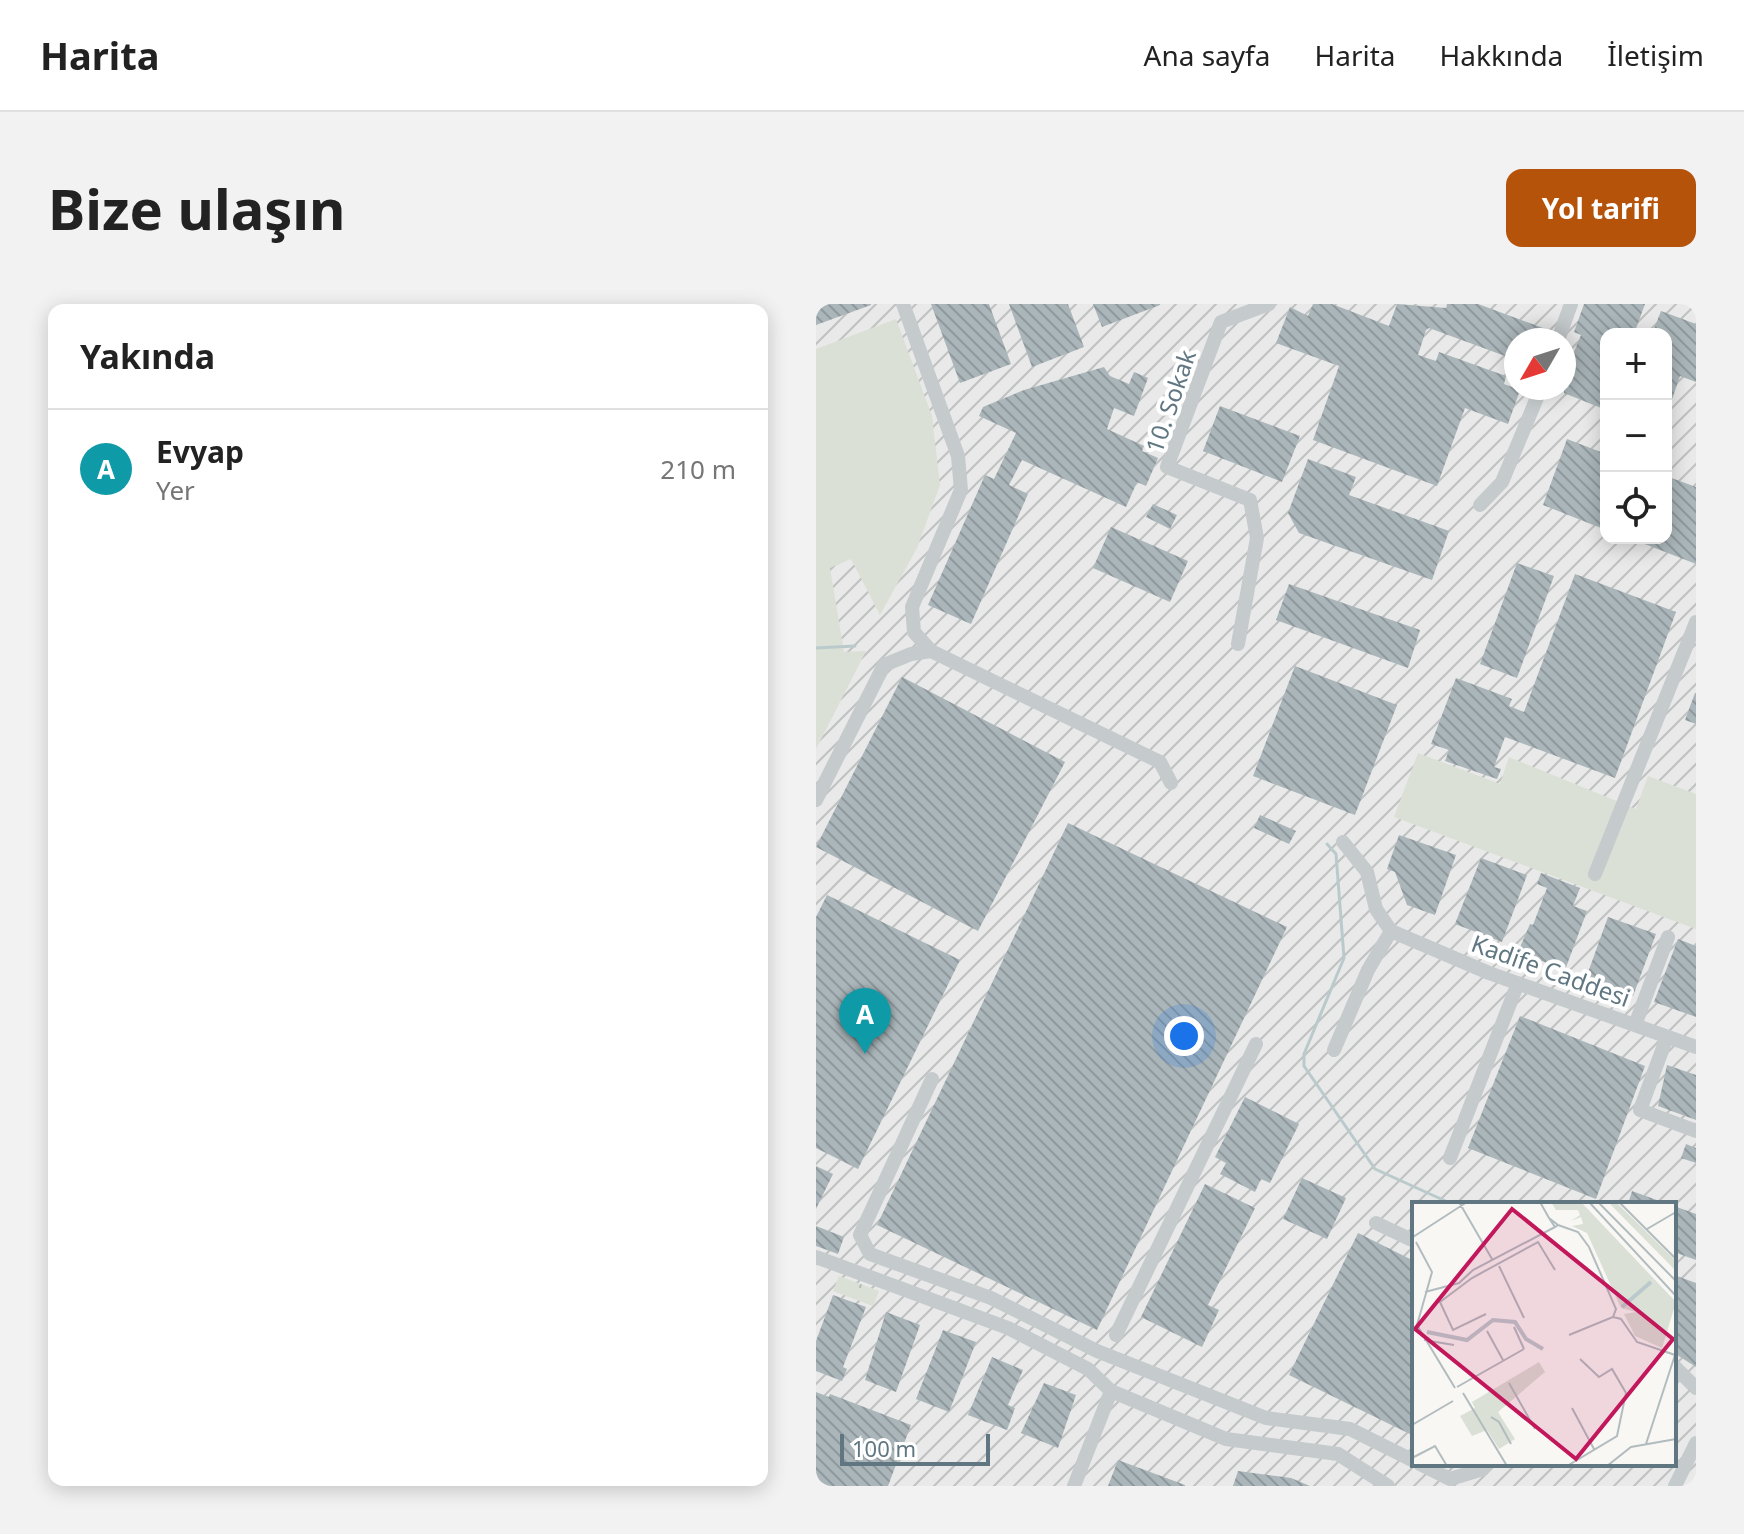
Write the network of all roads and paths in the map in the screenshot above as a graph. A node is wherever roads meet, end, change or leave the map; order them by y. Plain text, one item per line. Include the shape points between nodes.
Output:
1 (903, 304) edge
2 (1269, 304) edge
3 (1571, 304) edge
4 (1562, 328) edge
5 (1536, 400) edge
6 (1480, 505) dead end
7 (1696, 622) edge
8 (1238, 644) dead end
9 (931, 651) junction
10 (1171, 783) dead end
11 (816, 800) edge
12 (1343, 842) dead end
13 (1595, 874) dead end
14 (1391, 931) junction
15 (1668, 937) dead end
16 (1518, 983) junction
17 (1635, 1025) junction
18 (1667, 1037) junction
19 (1256, 1044) dead end
20 (1696, 1047) edge
21 (1334, 1050) dead end
22 (932, 1079) dead end
23 (1696, 1131) edge
24 (1450, 1158) dead end
25 (1376, 1223) dead end
26 (1412, 1240) edge
27 (816, 1257) edge
28 (1116, 1335) dead end
29 (1676, 1368) edge
30 (1696, 1388) edge
31 (1111, 1391) junction
32 (1696, 1443) edge
33 (1412, 1460) edge
34 (1424, 1466) edge
35 (1485, 1466) edge
36 (1074, 1486) edge
37 (1388, 1486) edge
38 (1675, 1486) edge

1 - 9 street via 958,456 961,490 912,607 914,632
2 - 8 street, 10. Sokak via 1221,322 1167,467 1250,500 1257,538
3 - 4 street
5 - 6 street via 1502,482
7 - 13 street
9 - 10 street via 1160,762
9 - 11 street via 884,665
12 - 14 street via 1367,872 1376,909
14 - 16 street, Kadife Caddesi
14 - 21 street
15 - 17 street
16 - 17 street, Kadife Caddesi
16 - 24 street
17 - 18 street, Kadife Caddesi
18 - 20 street, Kadife Caddesi
18 - 23 street via 1640,1110
19 - 28 street
22 - 33 street via 860,1235 870,1254 991,1298 1097,1351 1266,1418 1350,1429
25 - 26 street
27 - 31 street via 1008,1328 1088,1369
29 - 30 street
31 - 36 street
31 - 37 street via 1226,1439 1338,1454
32 - 38 street
34 - 35 street via 1450,1479

